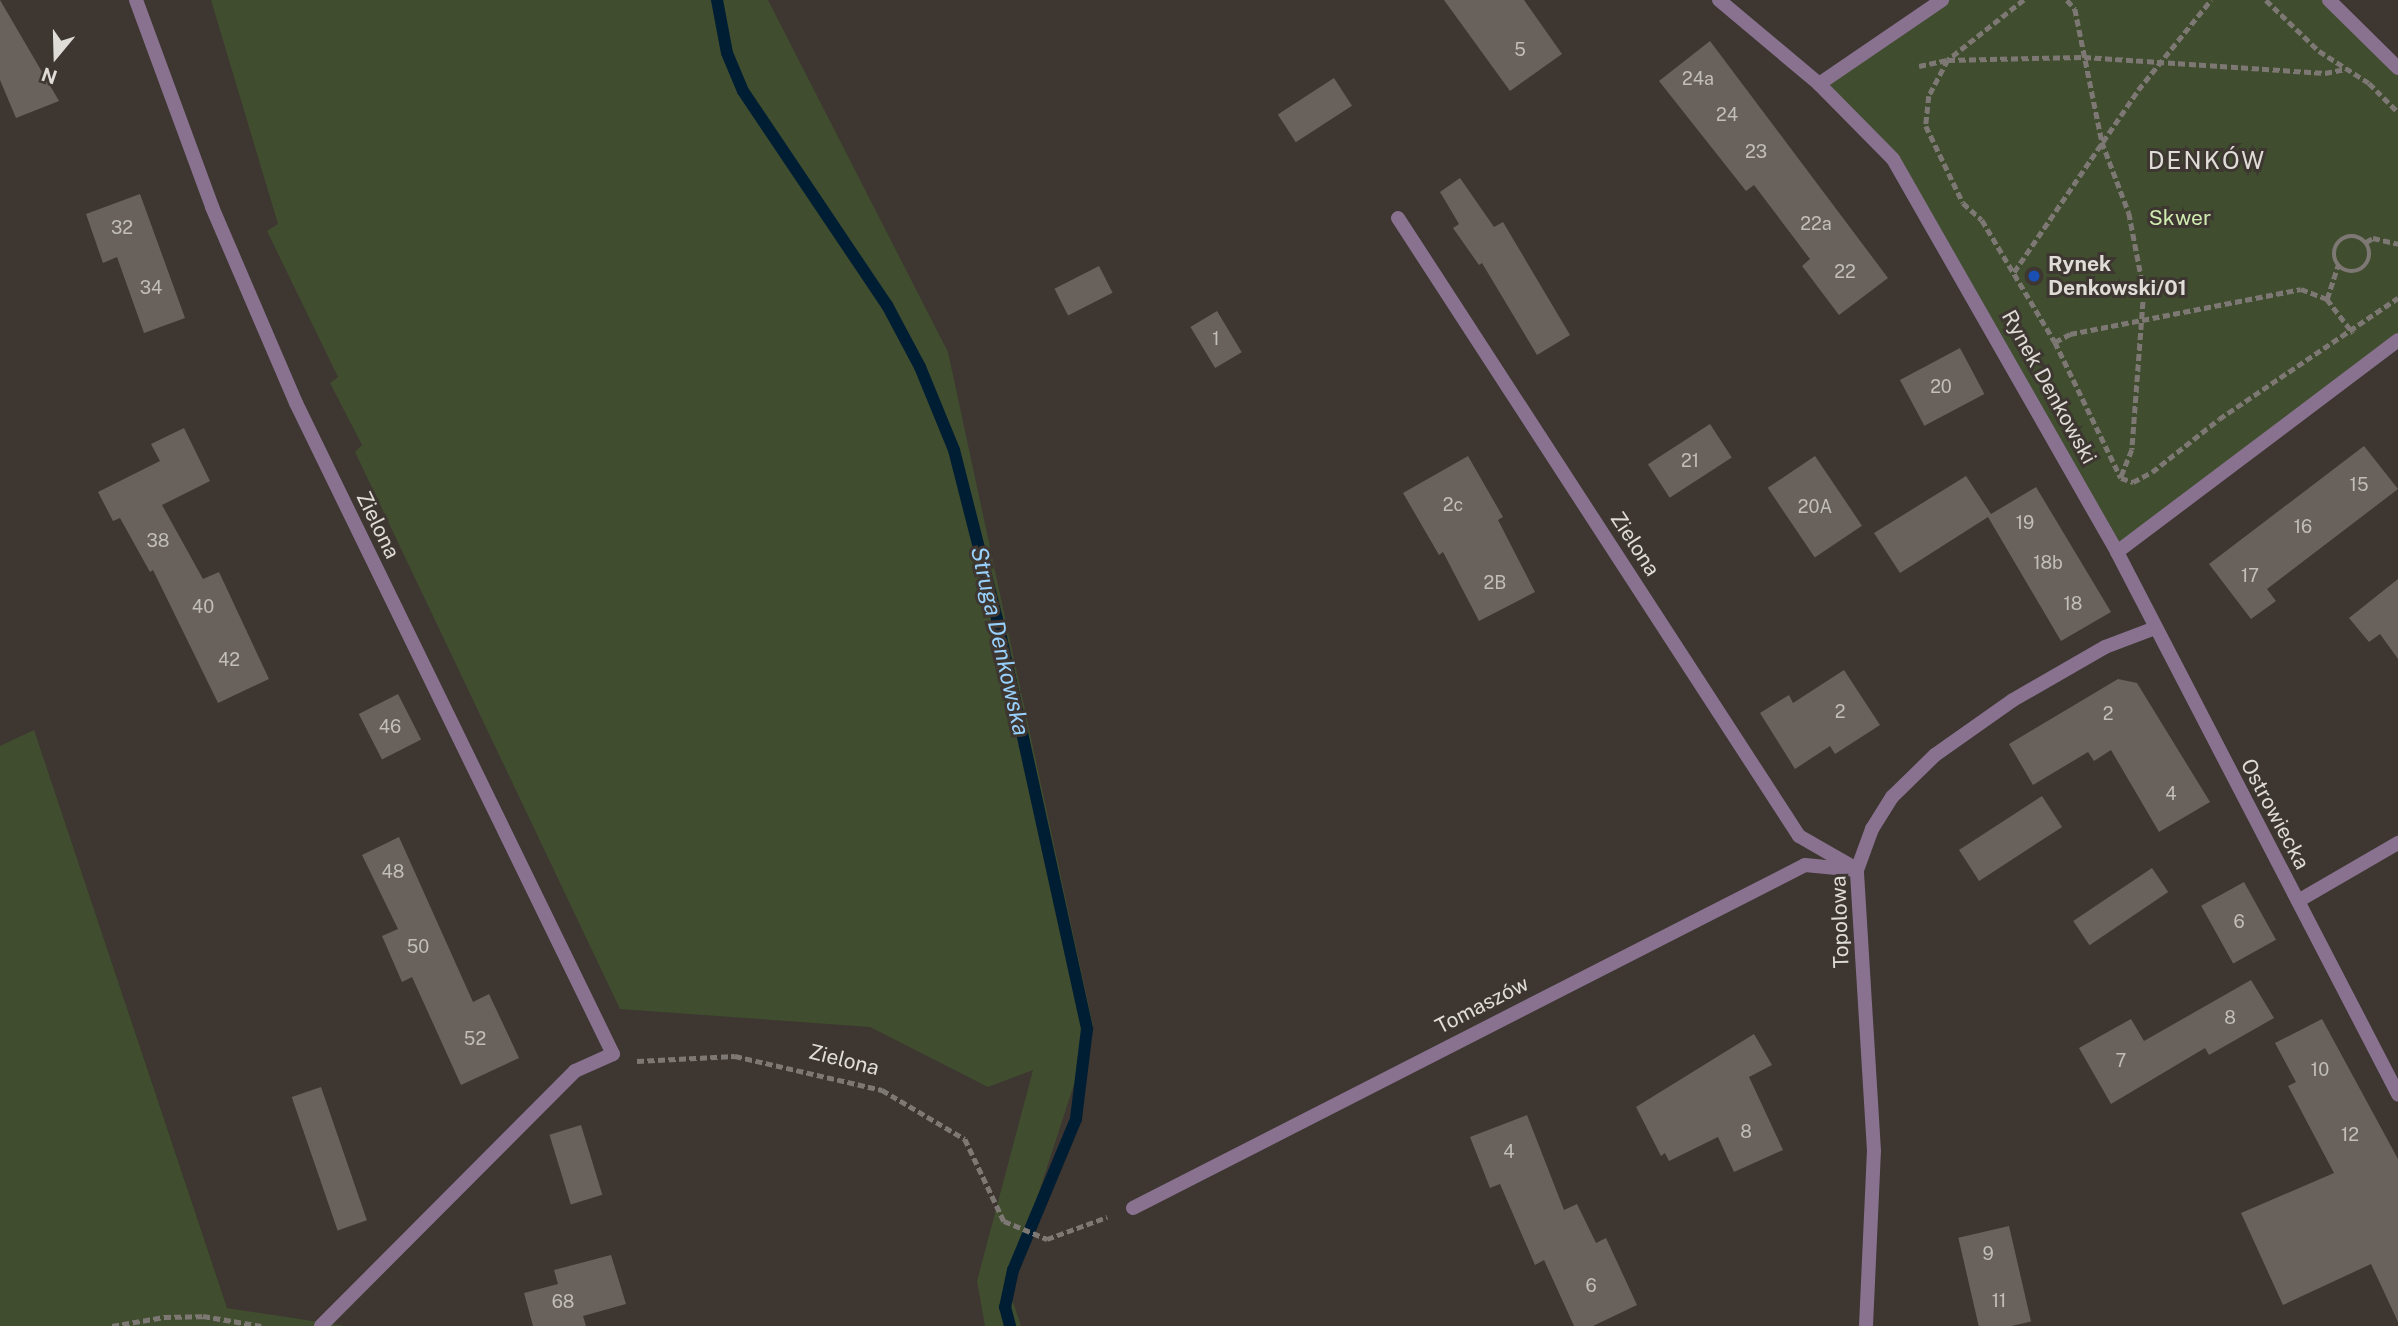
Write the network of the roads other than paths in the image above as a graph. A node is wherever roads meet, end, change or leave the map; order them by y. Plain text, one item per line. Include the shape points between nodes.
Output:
1 (136, 0) edge
2 (1718, 0) edge
3 (1942, 0) edge
4 (2329, 0) edge
5 (2397, 66) edge
6 (1819, 84) junction
7 (1398, 218) dead end
8 (2398, 340) edge
9 (2117, 552) junction
10 (2155, 628) junction
11 (2398, 843) edge
12 (1857, 870) junction
13 (2298, 901) junction
14 (2398, 1094) edge
15 (1133, 1208) road end
16 (321, 1326) edge
17 (1866, 1326) edge

1 - 16 street, Zielona via 212,207 296,403 613,1054 575,1071
2 - 6 street, Rynek Denkowski
3 - 6 street
4 - 5 street
6 - 9 street, Rynek Denkowski via 1893,159
7 - 12 street, Zielona via 1799,836
8 - 9 street
9 - 10 street, Ostrowiecka
10 - 12 street, Topolowa via 2105,647 2012,700 1935,755 1892,797 1872,829
10 - 13 street, Ostrowiecka
11 - 13 street
12 - 15 street, Tomaszów via 1805,865
12 - 17 street, Topolowa via 1874,1151
13 - 14 street, Ostrowiecka

